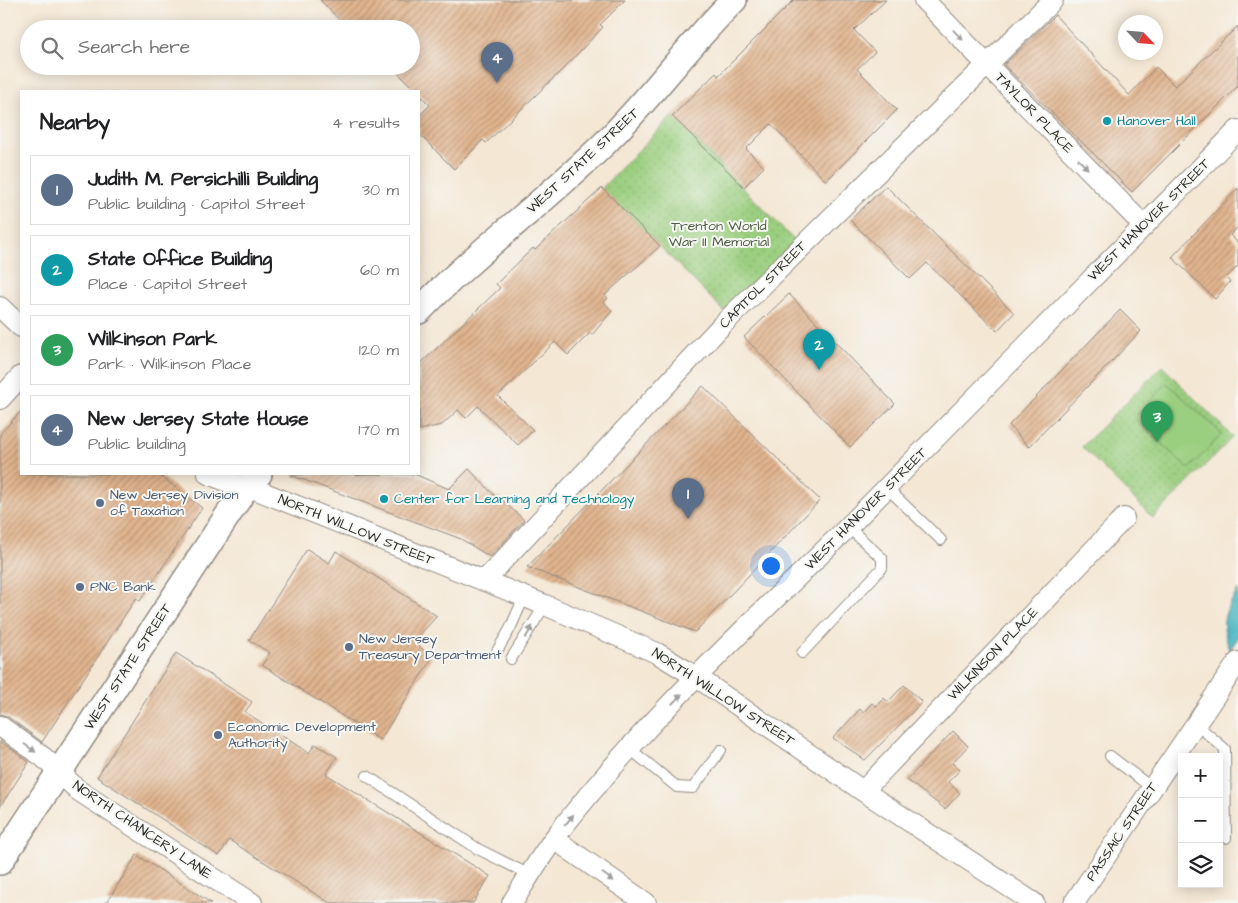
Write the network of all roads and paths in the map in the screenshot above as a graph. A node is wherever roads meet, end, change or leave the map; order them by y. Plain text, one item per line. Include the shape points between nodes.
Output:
1 (734, 0) edge
2 (924, 0) edge
3 (1053, 0) edge
4 (986, 64) junction
5 (1238, 130) edge
6 (1144, 226) junction
7 (0, 308) edge
8 (420, 309) edge
9 (20, 326) edge
10 (20, 377) edge
11 (0, 399) edge
12 (211, 475) edge
13 (253, 480) edge
14 (887, 488) junction
15 (1124, 518) dead end
16 (848, 527) junction
17 (941, 540) dead end
18 (484, 580) junction
19 (524, 597) junction
20 (545, 605) junction
21 (497, 651) dead end
22 (802, 653) dead end
23 (511, 659) dead end
24 (1238, 662) edge
25 (698, 678) junction
26 (1196, 724) junction
27 (0, 726) edge
28 (630, 749) junction
29 (721, 750) dead end
30 (1110, 756) dead end
31 (58, 773) junction
32 (367, 776) dead end
33 (1152, 788) junction
34 (863, 791) junction
35 (1226, 838) dead end
36 (554, 839) junction
37 (0, 862) edge
38 (530, 876) junction
39 (252, 903) edge
40 (512, 903) edge
41 (646, 903) edge
42 (1034, 903) edge
43 (1074, 903) edge

1 - 8 street, WEST STATE STREET via 695,40 644,104 604,144
2 -> 4 street, TAYLOR PLACE
3 - 4 street, CAPITOL STREET
4 -> 6 street, TAYLOR PLACE
4 - 18 street, CAPITOL STREET via 722,325
5 - 6 street, WEST HANOVER STREET
6 - 14 street, WEST HANOVER STREET
7 - 9 street
10 - 11 street
12 - 13 street, NORTH WILLOW STREET via 231,483
13 - 18 street, NORTH WILLOW STREET
13 - 31 street, WEST STATE STREET
14 - 16 street, WEST HANOVER STREET
14 - 17 lane
15 - 34 street, WILKINSON PLACE
16 - 22 lane via 882,558 882,568
16 - 25 street, WEST HANOVER STREET
18 - 19 street, NORTH WILLOW STREET
19 - 20 street, NORTH WILLOW STREET
19 - 21 lane
23 -> 20 lane
20 - 25 street, NORTH WILLOW STREET via 636,642
24 - 26 street, PASSAIC STREET
28 -> 25 street, WEST HANOVER STREET
25 - 34 street, NORTH WILLOW STREET
26 - 33 street, PASSAIC STREET
26 - 35 lane via 1225,749
27 -> 31 street, NORTH CHANCERY LANE via 44,758
28 - 29 lane via 677,787 693,788
36 -> 28 street, WEST HANOVER STREET
30 - 33 lane
31 - 37 street, WEST STATE STREET
31 - 39 street, NORTH CHANCERY LANE via 79,791
32 - 38 lane via 478,849
33 - 43 street, PASSAIC STREET
34 - 42 street, NORTH WILLOW STREET
36 - 38 street, WEST HANOVER STREET
36 -> 41 street
38 - 40 street, WEST HANOVER STREET

